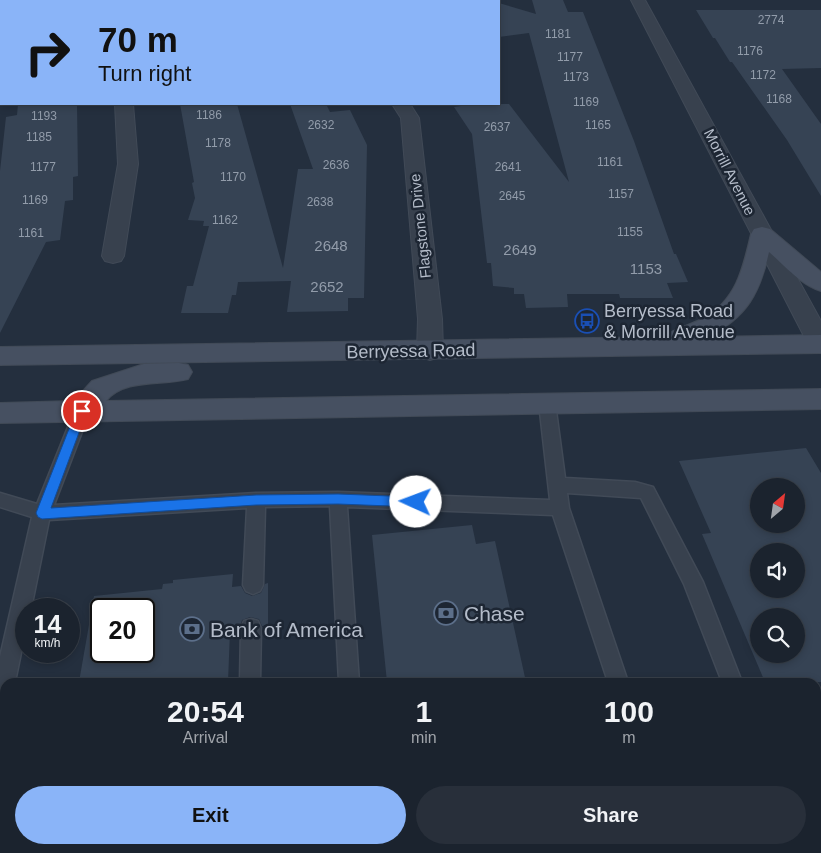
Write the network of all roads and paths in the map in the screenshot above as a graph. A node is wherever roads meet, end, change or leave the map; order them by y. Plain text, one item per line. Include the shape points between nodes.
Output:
1 (638, 0) edge
2 (124, 105) edge
3 (402, 105) edge
4 (762, 234) junction
5 (113, 256) dead end
6 (821, 283) edge
7 (821, 344) edge
8 (660, 348) junction
9 (430, 351) junction
10 (336, 352) junction
11 (0, 356) edge
12 (821, 398) edge
13 (547, 403) junction
14 (82, 411) junction
15 (0, 412) edge
16 (558, 485) junction
17 (338, 499) junction
18 (0, 500) edge
19 (256, 500) junction
20 (560, 508) junction
21 (42, 513) junction
22 (253, 585) dead end
23 (251, 628) dead end
24 (6, 678) edge
25 (250, 678) edge
26 (349, 678) edge
27 (617, 678) edge
28 (730, 678) edge

1 - 4 street, Morrill Avenue
2 - 5 street via 128,164
3 - 9 street, Flagstone Drive via 410,118 430,319
4 - 6 main road
4 - 7 street, Morrill Avenue
4 - 8 main road via 753,275 744,297 734,309 721,320
7 - 8 main road, Berryessa Road
8 - 9 main road, Berryessa Road via 594,346
9 - 10 main road, Berryessa Road
10 - 11 main road, Berryessa Road
10 - 14 main road via 262,369 144,373 101,388
12 - 13 main road
13 - 14 main road
13 - 16 lane
14 - 15 main road
14 - 21 lane
16 - 20 lane
16 - 28 lane via 647,492 693,582
17 - 19 lane
17 - 20 lane
17 - 26 lane
18 - 21 lane
19 - 21 lane
19 - 22 lane
20 - 27 lane
21 - 24 lane
23 - 25 lane

